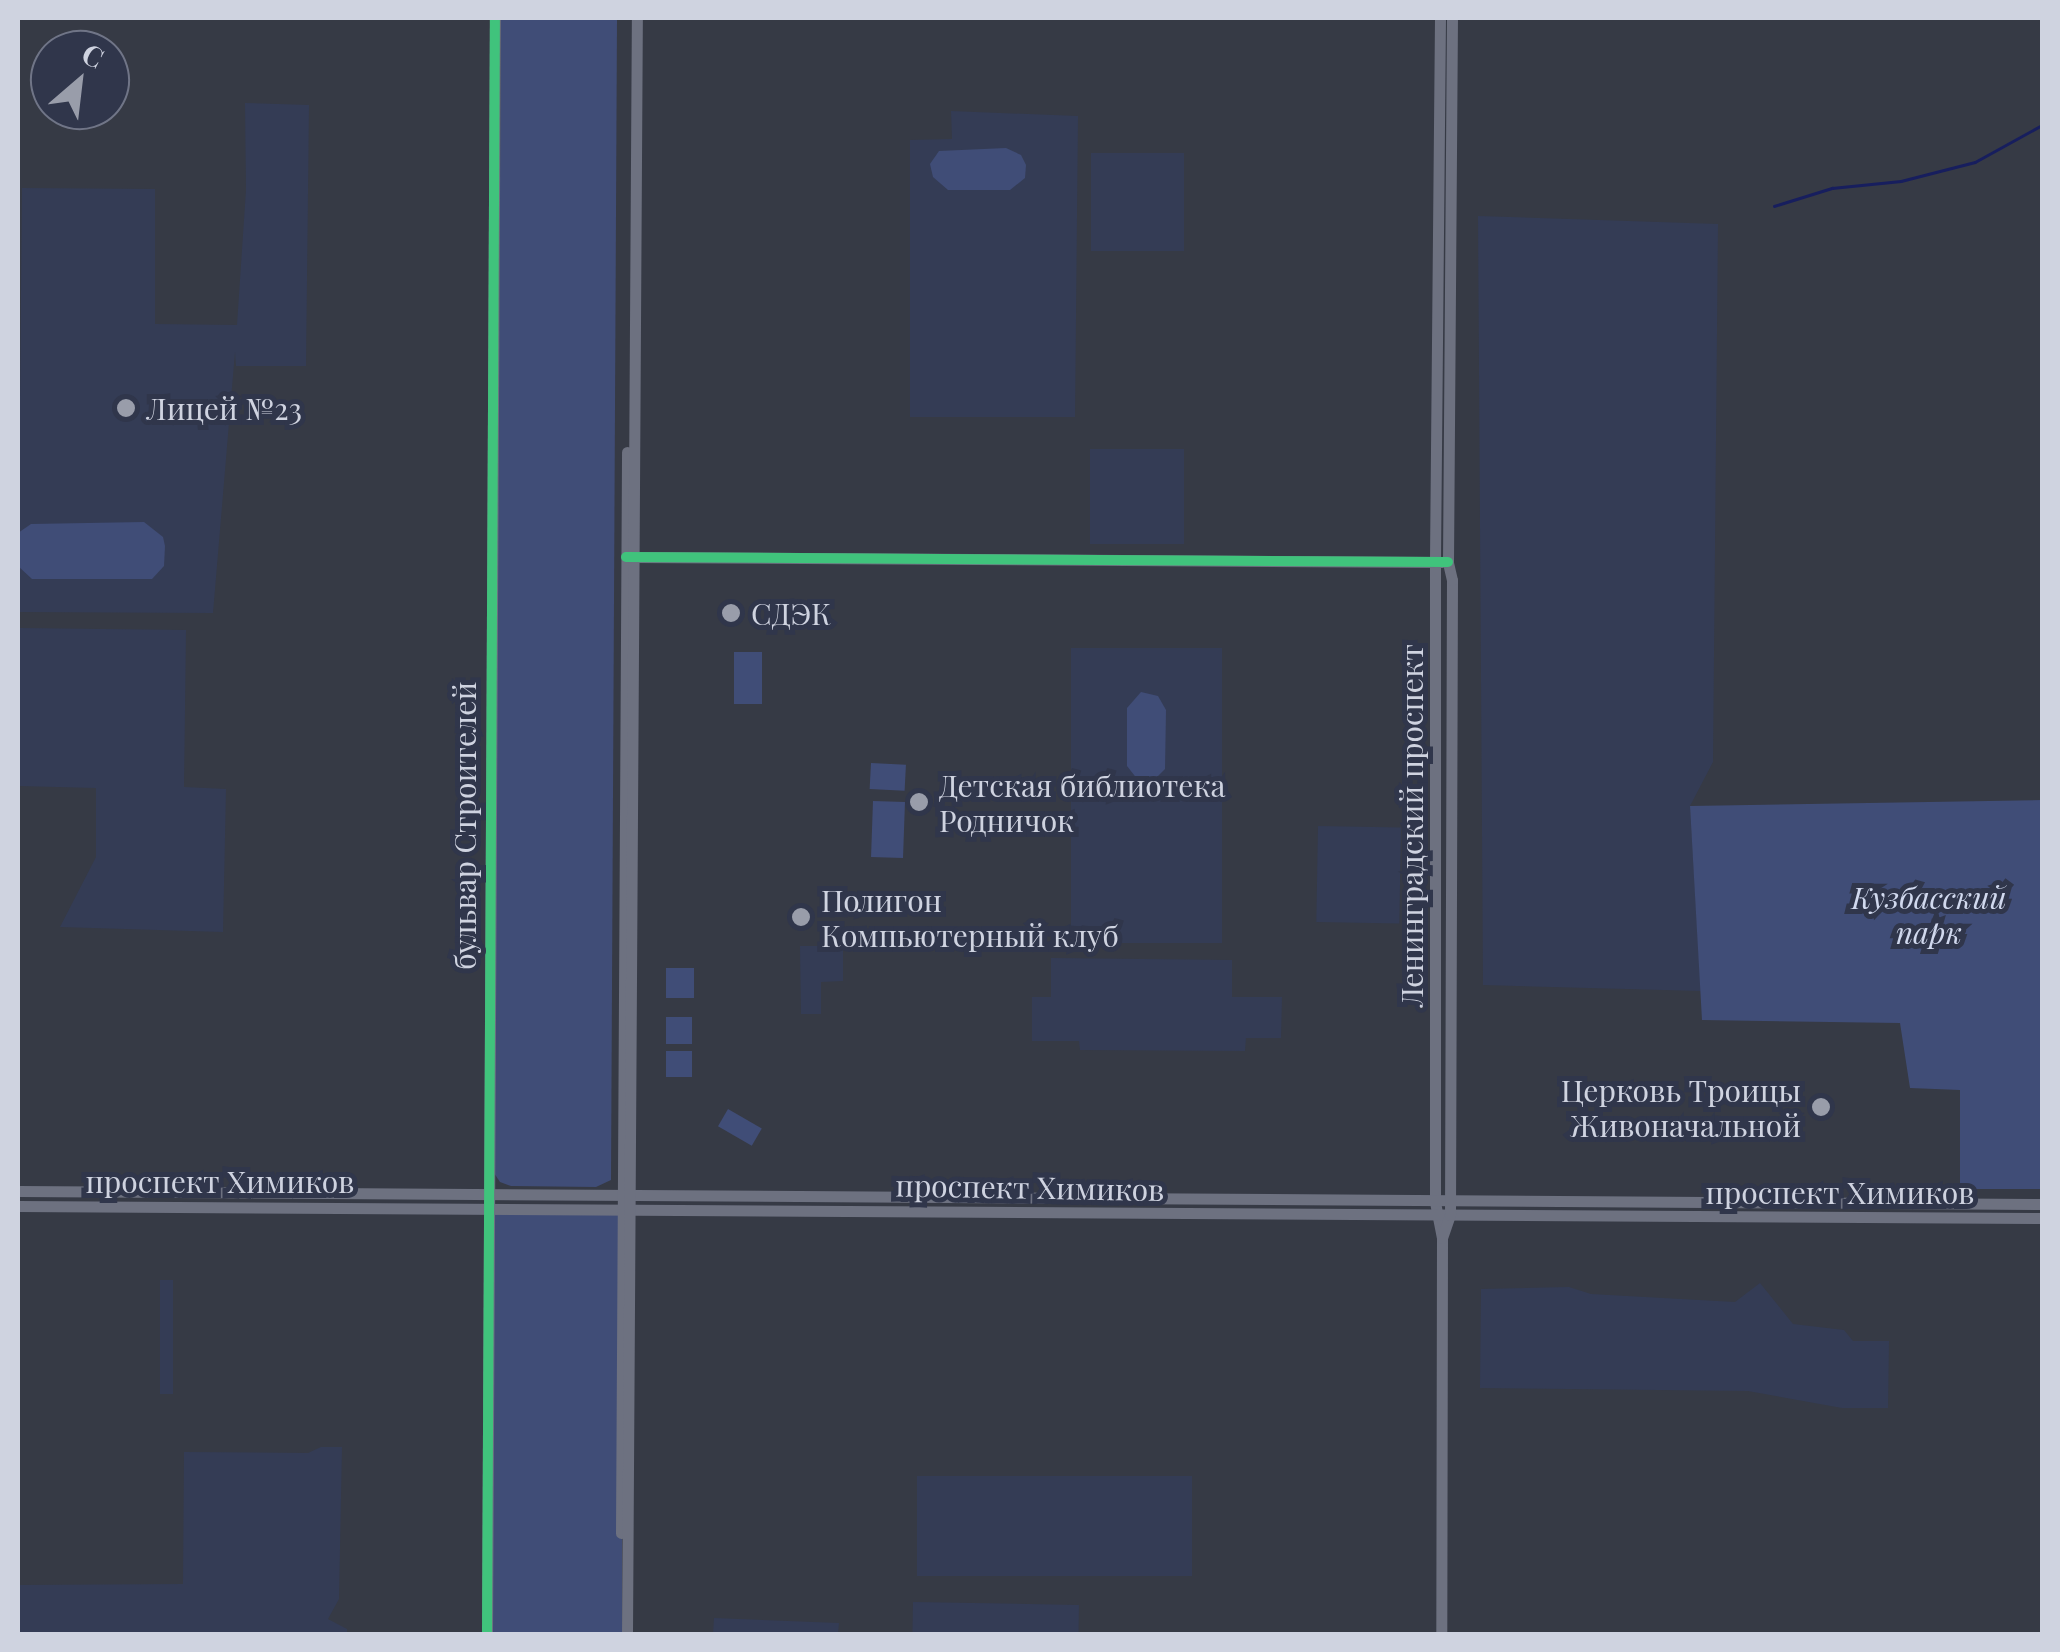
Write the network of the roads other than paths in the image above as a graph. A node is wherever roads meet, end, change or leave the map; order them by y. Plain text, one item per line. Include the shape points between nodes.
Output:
1 (495, 18) edge
2 (634, 18) edge
3 (1440, 18) edge
4 (1452, 18) edge
5 (630, 557) junction
6 (1441, 562) junction
7 (18, 1191) edge
8 (488, 1200) junction
9 (628, 1202) junction
10 (2042, 1204) edge
11 (18, 1206) edge
12 (1435, 1208) junction
13 (1450, 1208) junction
14 (2042, 1218) edge
15 (1442, 1238) junction
16 (487, 1634) edge
17 (623, 1634) edge
18 (1441, 1634) edge

1 - 8 main road, бульвар Строителей
2 - 5 main road
3 - 6 main road, Ленинградский проспект
4 - 6 main road, Ленинградский проспект
5 - 6 main road
5 - 9 main road
6 - 12 main road, Ленинградский проспект
6 - 13 main road, Ленинградский проспект via 1452,580
7 - 8 main road, проспект Химиков
8 - 9 main road, проспект Химиков
8 - 11 main road, проспект Химиков
8 - 16 main road, бульвар Строителей
9 - 12 main road, проспект Химиков
9 - 17 main road
10 - 13 main road, проспект Химиков
12 - 13 main road, проспект Химиков
12 - 15 main road, Ленинградский проспект
13 - 14 main road, проспект Химиков
13 - 15 main road, Ленинградский проспект
15 - 18 main road, Ленинградский проспект

